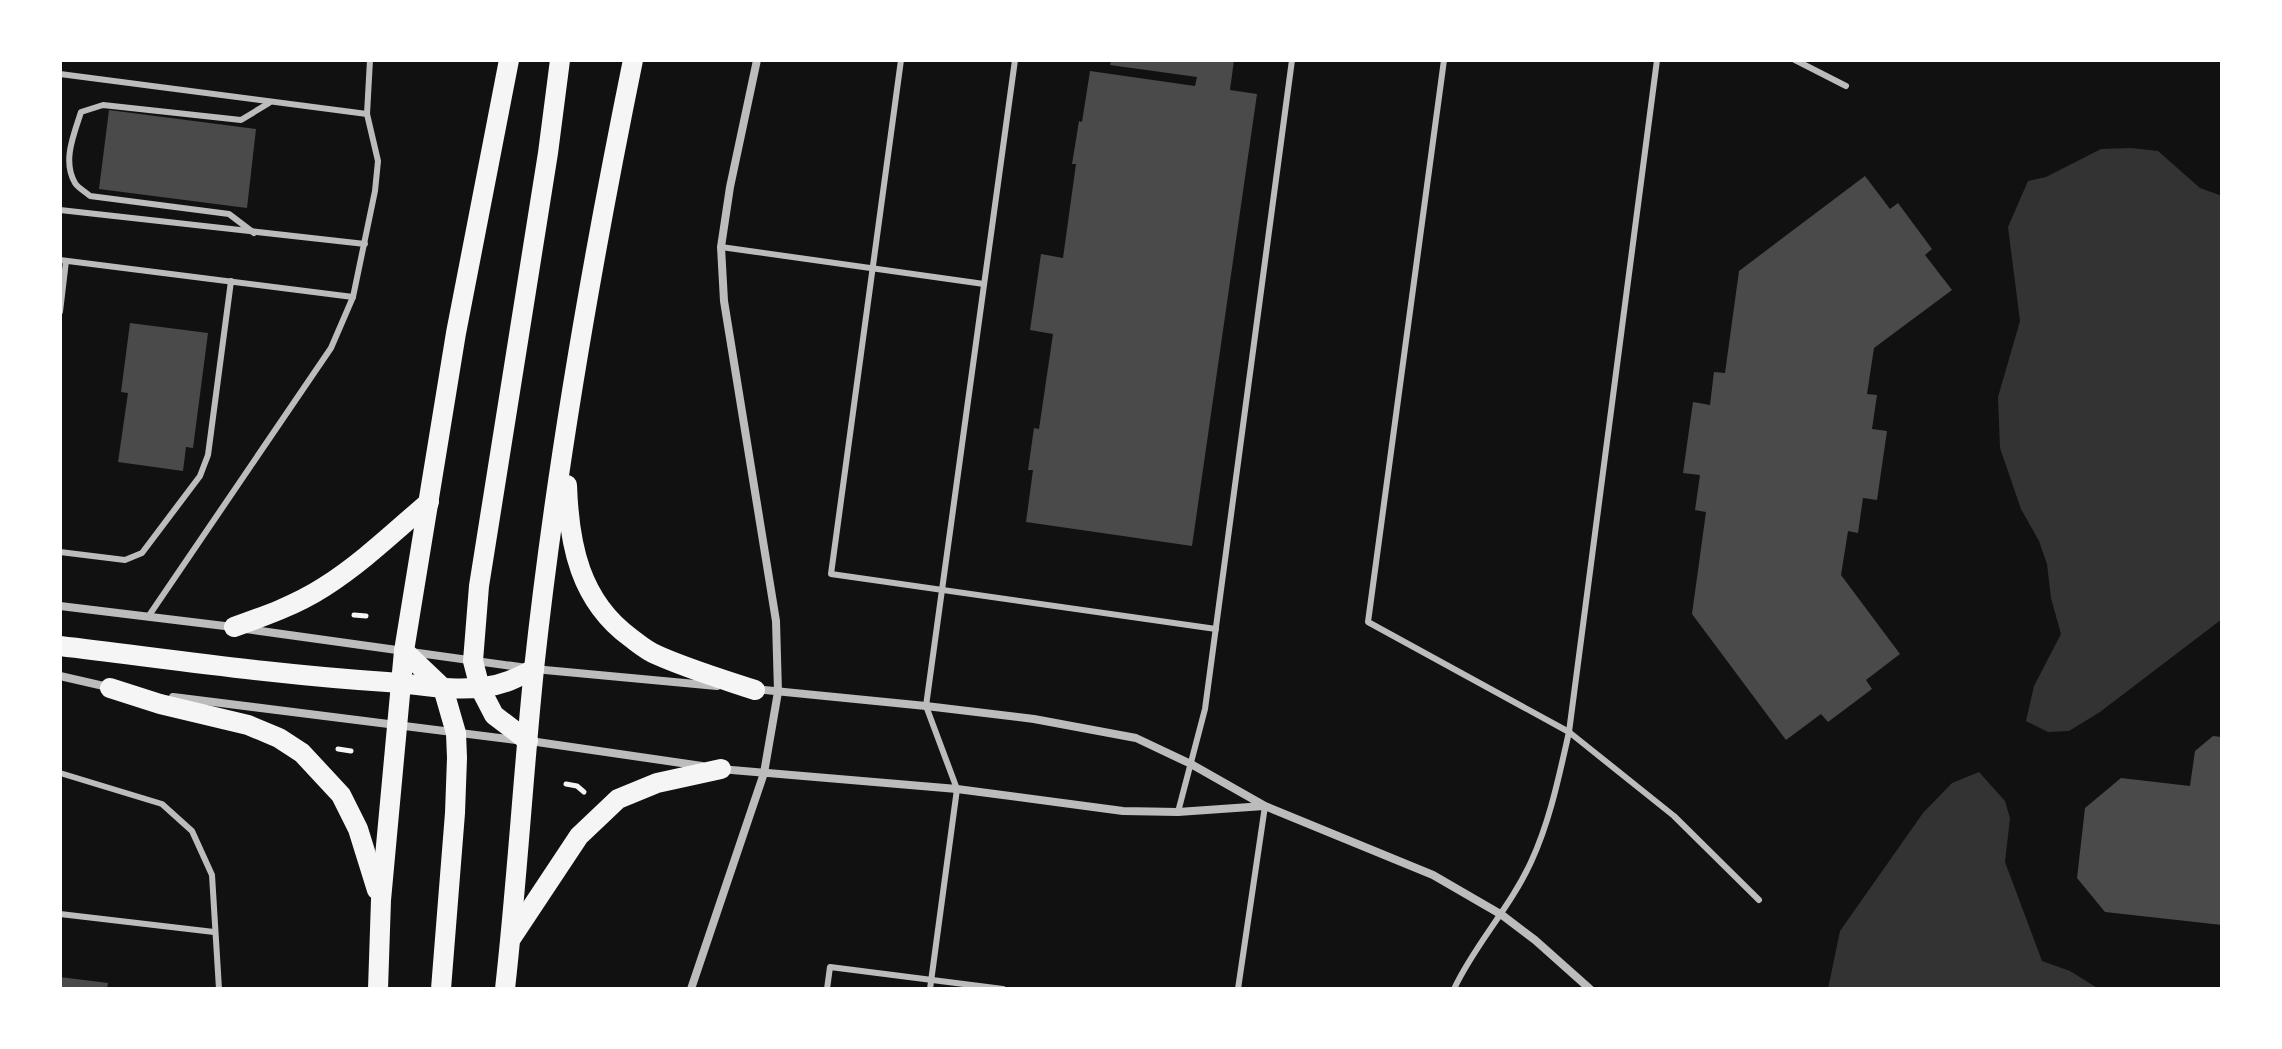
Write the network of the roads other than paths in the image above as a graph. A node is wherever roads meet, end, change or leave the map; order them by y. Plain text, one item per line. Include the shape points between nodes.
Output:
1 (370, 60) edge
2 (509, 60) edge
3 (560, 60) edge
4 (620, 60) edge
5 (633, 60) edge
6 (757, 60) edge
7 (901, 60) edge
8 (1015, 60) edge
9 (1292, 60) edge
10 (1444, 60) edge
11 (1657, 60) edge
12 (1795, 60) edge
13 (60, 74) edge
14 (1846, 86) dead end
15 (269, 103) junction
16 (367, 114) junction
17 (616, 145) junction
18 (60, 210) edge
19 (254, 233) junction
20 (365, 244) junction
21 (721, 247) junction
22 (63, 260) edge
23 (873, 269) junction
24 (231, 281) junction
25 (984, 284) junction
26 (353, 297) junction
27 (60, 312) edge
28 (565, 433) junction
29 (429, 502) junction
30 (60, 552) edge
31 (942, 590) junction
32 (60, 606) edge
33 (148, 617) junction
34 (234, 627) junction
35 (1216, 629) junction
36 (60, 646) edge
37 (404, 651) junction
38 (473, 661) junction
39 (534, 669) junction
40 (60, 676) edge
41 (400, 683) junction
42 (110, 688) junction
43 (443, 688) junction
44 (480, 688) junction
45 (755, 690) junction
46 (778, 692) junction
47 (926, 706) junction
48 (397, 726) junction
49 (1569, 732) junction
50 (456, 733) junction
51 (528, 741) junction
52 (1191, 764) junction
53 (721, 769) junction
54 (60, 773) edge
55 (764, 773) junction
56 (957, 789) junction
57 (1265, 806) junction
58 (1178, 812) junction
59 (381, 900) junction
60 (1759, 900) dead end
61 (60, 914) edge
62 (1502, 915) junction
63 (214, 932) junction
64 (510, 940) junction
65 (932, 980) junction
66 (219, 989) edge
67 (378, 989) edge
68 (441, 989) edge
69 (505, 989) edge
70 (691, 989) edge
71 (827, 989) edge
72 (930, 989) edge
73 (1003, 989) edge
74 (1238, 989) edge
75 (1454, 989) edge
76 (1590, 989) edge

1 - 16 lane
2 - 29 main road
3 - 38 main road via 479,586
4 - 17 main road
5 - 17 main road
6 - 21 street
7 - 23 lane
8 - 25 lane
9 - 35 lane
10 - 49 lane via 1368,622
11 - 49 lane
12 - 14 lane
13 - 15 lane
15 - 16 lane
15 - 19 lane via 241,120 103,105 81,112 68,163 76,184 90,196 229,214
16 - 20 lane via 378,161
17 - 28 main road
18 - 19 lane
19 - 20 lane
20 - 26 lane
21 - 23 lane
21 - 46 street via 724,301 776,621
22 - 24 lane
22 - 27 lane
23 - 25 lane
23 - 31 lane via 831,574
24 - 26 lane
24 - 30 lane via 208,455 200,476 142,553 125,560
25 - 31 lane
26 - 33 lane via 331,348
28 - 39 main road
28 - 45 main road via 574,551 600,610 653,653
29 - 34 main road via 321,589
29 - 37 main road
31 - 35 lane
31 - 47 lane
32 - 33 street
33 - 34 street
34 - 37 street
35 - 52 lane
36 - 41 main road
37 - 38 street
37 - 41 main road
37 - 43 main road
38 - 39 street
38 - 44 main road
39 - 44 main road via 506,684
39 - 45 street
39 - 51 main road
40 - 42 street
41 - 43 main road
41 - 48 main road
42 - 48 street
42 - 59 main road via 248,725 302,753 341,795
43 - 44 main road
43 - 50 main road
44 - 51 main road via 494,715
45 - 46 street
46 - 47 street
46 - 55 street
47 - 52 street via 1136,738
47 - 56 lane
48 - 50 street
48 - 59 main road
49 - 60 lane via 1674,816
49 - 62 lane via 1551,811 1531,863
50 - 51 street
50 - 68 main road
51 - 53 street
51 - 64 main road
52 - 57 street
52 - 58 lane
53 - 55 street
53 - 64 main road via 657,783 618,799 579,836
54 - 63 lane via 162,804 192,831 212,875
55 - 56 street
55 - 70 street
56 - 58 street via 1123,811
56 - 65 lane
57 - 58 street
57 - 62 street via 1433,875
57 - 74 lane
59 - 67 main road
61 - 63 lane
62 - 75 lane
62 - 76 street
63 - 66 lane
64 - 69 main road
65 - 71 lane via 830,967
65 - 72 lane
65 - 73 lane

